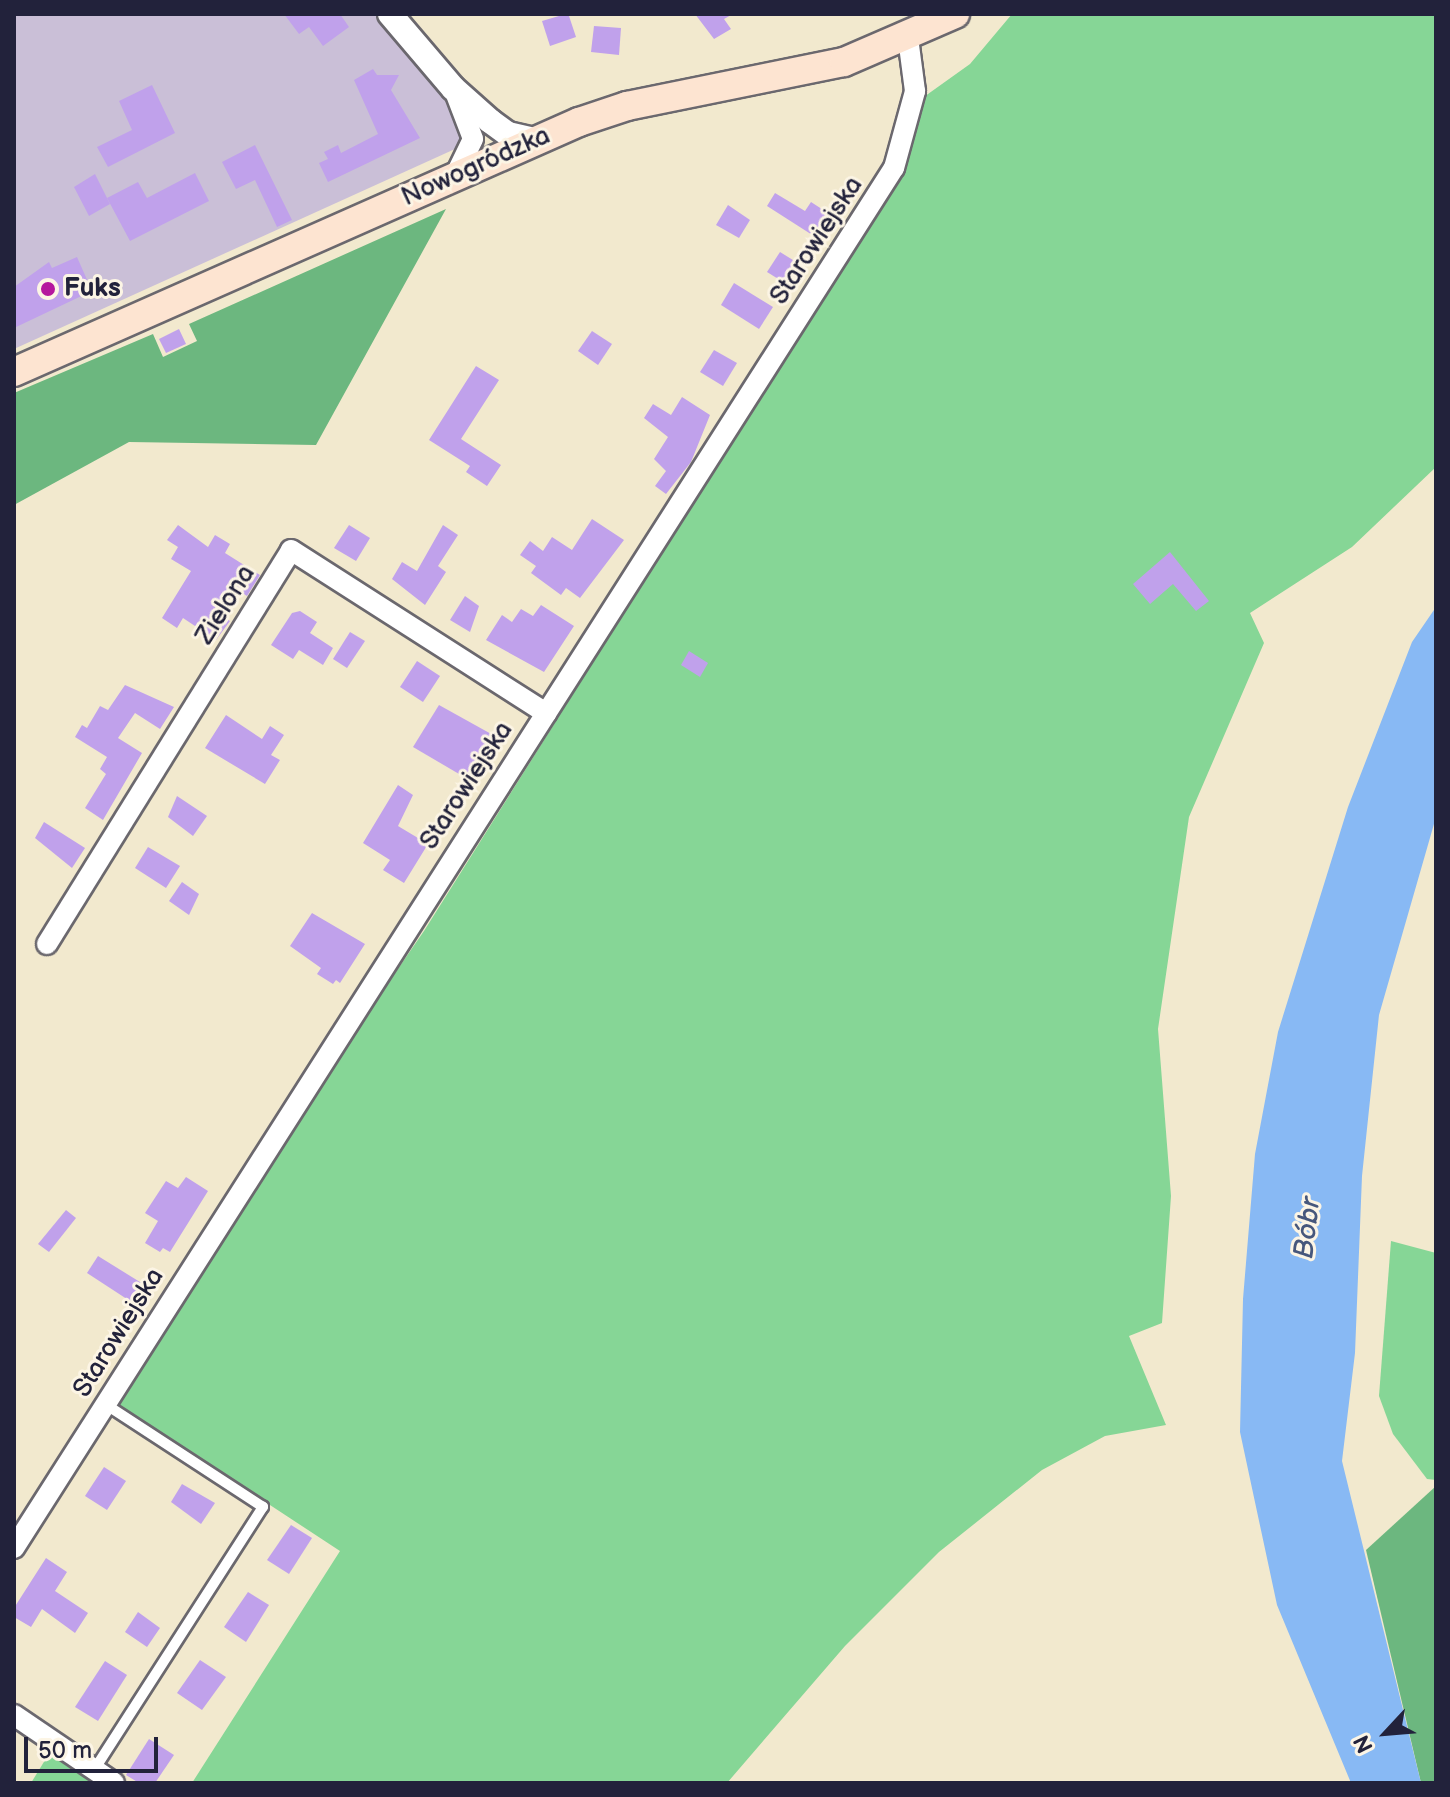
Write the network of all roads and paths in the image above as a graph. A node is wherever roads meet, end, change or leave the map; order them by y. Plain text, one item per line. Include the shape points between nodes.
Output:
1 (390, 14) edge
2 (955, 14) edge
3 (908, 38) junction
4 (453, 88) junction
5 (535, 140) junction
6 (456, 174) junction
7 (14, 372) edge
8 (546, 713) junction
9 (47, 944) dead end
10 (105, 1404) junction
11 (14, 1548) edge
12 (14, 1715) edge
13 (94, 1770) junction
14 (114, 1783) edge

1 - 4 street
2 - 3 main road, Nowogródzka
3 - 5 main road, Nowogródzka via 844,62 627,106
3 - 8 street, Starowiejska via 915,91 894,168
4 - 5 street via 508,134
4 - 6 street via 473,139
5 - 6 main road, Nowogródzka
6 - 7 main road, Nowogródzka
8 - 9 street, Zielona via 291,550
8 - 10 street, Starowiejska
10 - 11 street, Starowiejska
10 - 13 lane via 263,1507
12 - 13 street
13 - 14 street

